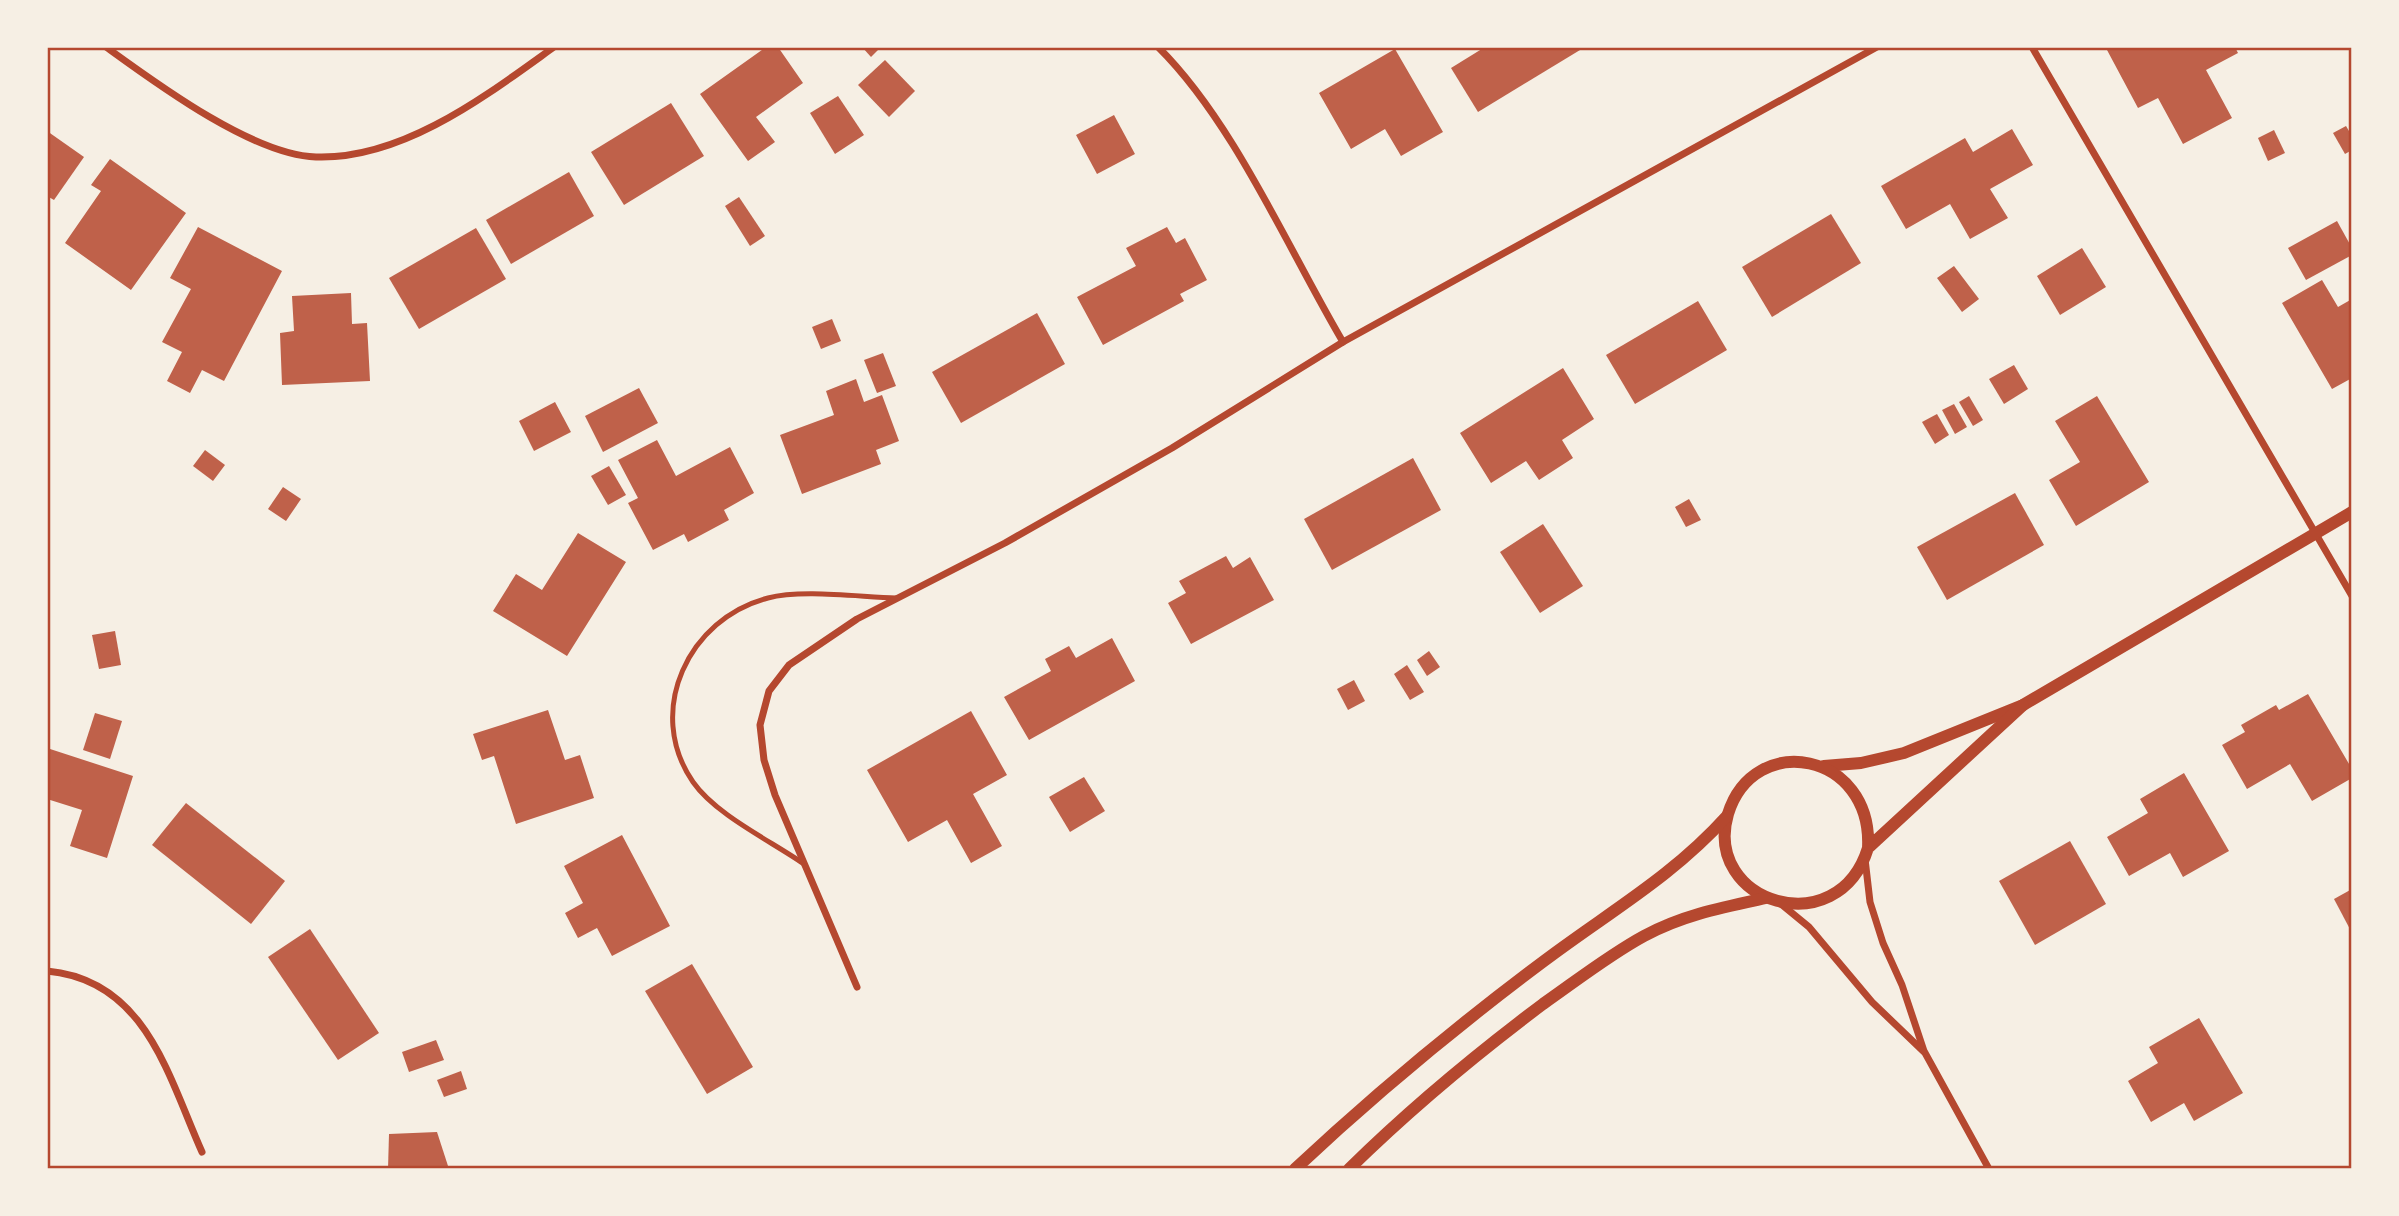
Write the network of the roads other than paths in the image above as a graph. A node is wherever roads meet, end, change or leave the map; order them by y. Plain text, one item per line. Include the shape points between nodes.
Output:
1 (106, 47) edge
2 (554, 47) edge
3 (1158, 47) edge
4 (1877, 47) edge
5 (2032, 47) edge
6 (1343, 342) junction
7 (2352, 512) edge
8 (2316, 533) junction
9 (2352, 596) edge
10 (902, 598) junction
11 (2024, 705) junction
12 (1823, 766) junction
13 (1728, 816) junction
14 (1866, 853) junction
15 (807, 865) junction
16 (1766, 898) junction
17 (1780, 903) junction
18 (47, 971) edge
19 (857, 987) dead end
20 (1923, 1051) junction
21 (202, 1152) dead end
22 (1295, 1169) edge
23 (1349, 1169) edge
24 (1989, 1169) edge

1 - 2 street via 157,84 238,131 276,148 314,157 352,155 389,145 459,112
3 - 6 street via 1196,91 1235,149
4 - 6 street
5 - 8 street
6 - 10 street via 1171,448
7 - 8 street
8 - 9 street
8 - 11 street
10 - 15 street via 820,642 789,665 769,691 760,725 764,760
10 - 15 lane via 772,596 750,603 711,627 684,664 673,711 681,760 693,782 709,800
11 - 12 street via 1903,753
11 - 14 street
12 - 13 street via 1800,762 1775,765 1754,776 1737,794
12 - 14 street via 1855,791 1865,808 1869,828
13 - 16 street via 1726,840 1732,863 1746,884
13 - 22 street via 1663,878 1450,1031
14 - 17 street via 1847,885 1822,901
14 - 20 street via 1870,902
15 - 19 street
16 - 17 street
16 - 23 street via 1687,917 1645,936 1590,971 1491,1043
17 - 20 street via 1809,927 1872,1002
18 - 21 street via 77,976 115,996 145,1026
20 - 24 street

